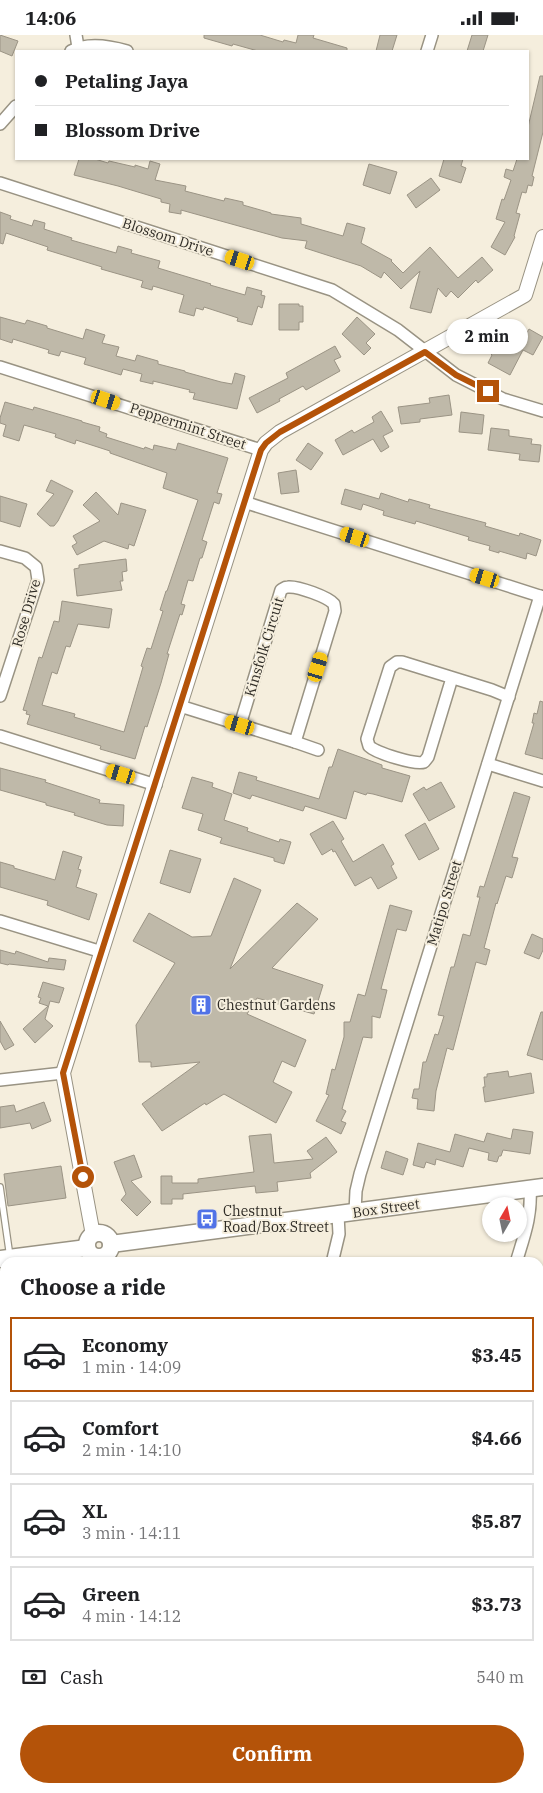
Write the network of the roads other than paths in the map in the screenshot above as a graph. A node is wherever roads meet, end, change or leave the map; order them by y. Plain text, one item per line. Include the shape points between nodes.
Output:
1 (76, 35) edge
2 (432, 35) edge
3 (75, 49) edge
4 (124, 50) edge
5 (427, 50) edge
6 (15, 107) edge
7 (0, 124) edge
8 (0, 183) edge
9 (543, 237) edge
10 (425, 352) junction
11 (0, 367) edge
12 (543, 411) edge
13 (261, 450) junction
14 (244, 502) junction
15 (0, 551) edge
16 (542, 596) edge
17 (452, 678) junction
18 (0, 697) edge
19 (509, 697) junction
20 (180, 706) junction
21 (240, 725) junction
22 (0, 736) edge
23 (296, 742) junction
24 (318, 750) dead end
25 (488, 763) junction
26 (543, 781) edge
27 (156, 785) junction
28 (0, 921) edge
29 (102, 952) junction
30 (63, 1073) junction
31 (0, 1080) edge
32 (0, 1187) edge
33 (537, 1188) edge
34 (356, 1212) junction
35 (338, 1215) junction
36 (95, 1251) edge
37 (5, 1257) edge
38 (28, 1257) edge
39 (333, 1257) edge
40 (518, 1257) edge

1 - 3 street
2 - 5 street
3 - 4 street via 110,46
6 - 7 street
8 - 10 street, Blossom Drive via 332,290
9 - 10 street via 525,295
10 - 12 street, Blossom Drive via 456,375 503,399
10 - 13 street via 280,432
11 - 13 street, Peppermint Street
13 - 14 street
14 - 16 street
14 - 20 street
15 - 18 street, Rose Drive via 25,558 36,567 38,579
16 - 19 street, Matipo Street
17 - 17 street via 402,663 393,664 368,739 369,746 416,763 424,762
17 - 19 street
19 - 25 street, Matipo Street
20 - 21 street
20 - 27 street
21 - 23 street
21 - 23 street, Kinsfolk Circuit via 281,590 292,587 328,598 335,611
22 - 27 street
23 - 24 street
25 - 26 street
25 - 34 street, Matipo Street via 360,1174
27 - 29 street
28 - 29 street
29 - 30 street
30 - 31 street
30 - 36 street
32 - 37 lane
33 - 34 main road, Box Street
33 - 40 street
34 - 35 main road, Box Street
35 - 36 main road, Box Street via 111,1244 109,1252
35 - 39 street via 339,1234
36 - 38 main road

